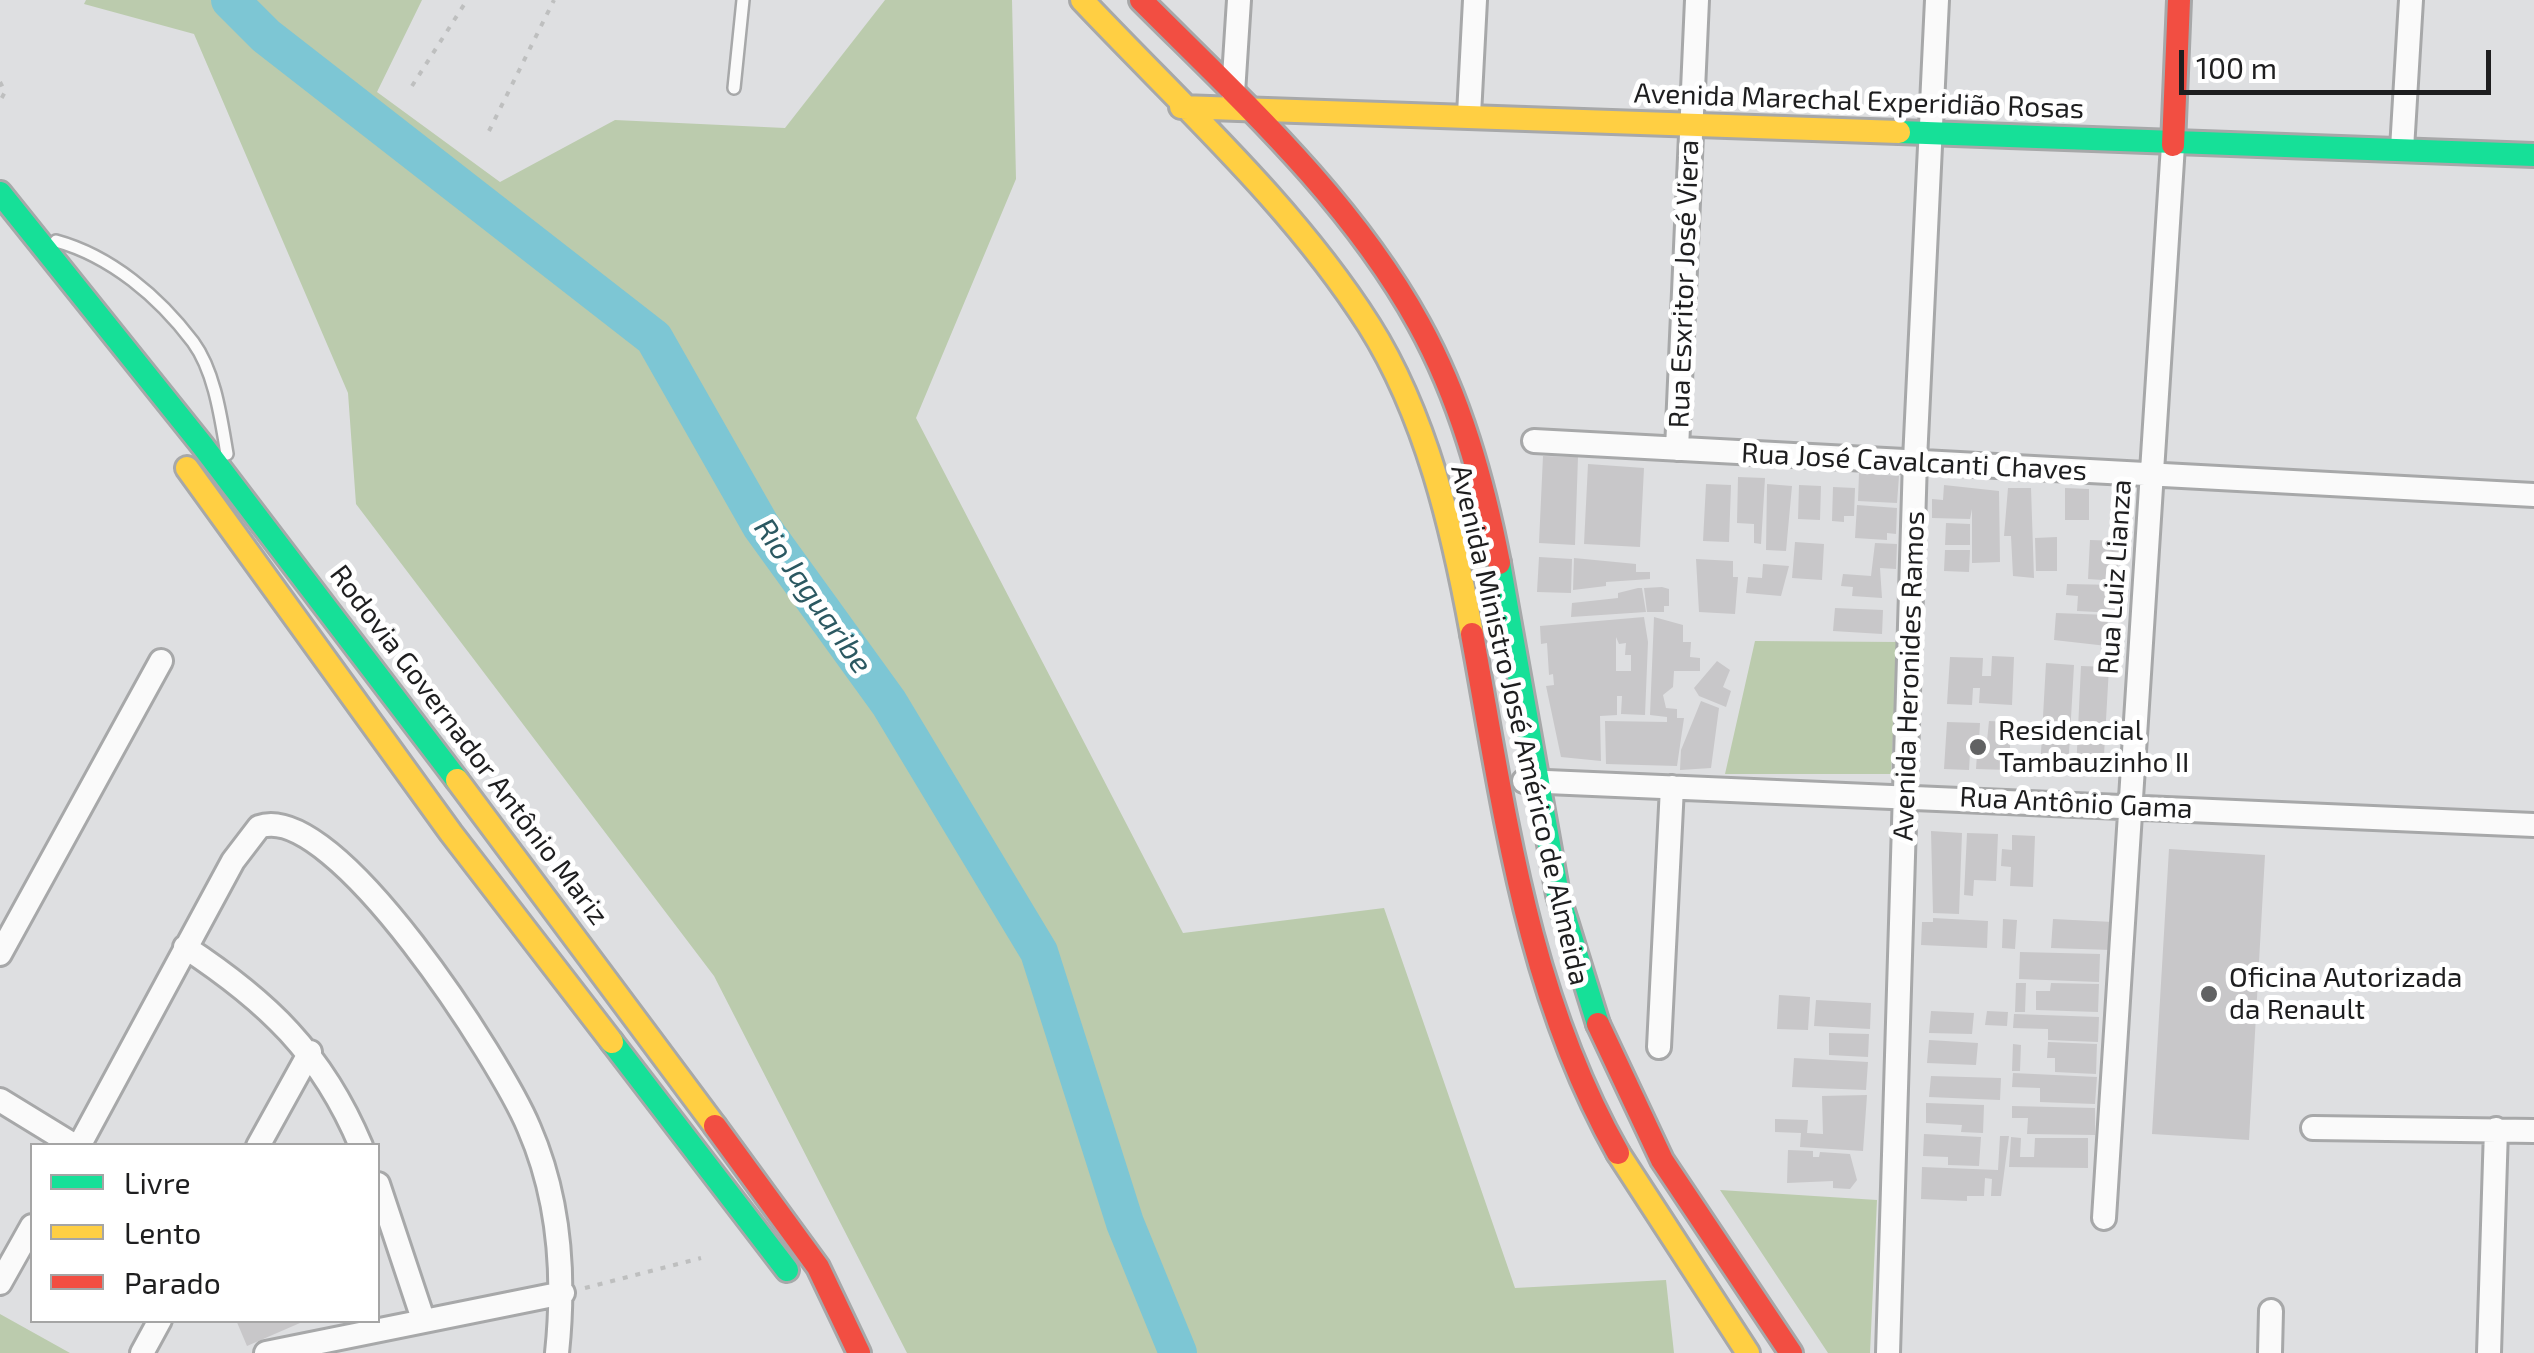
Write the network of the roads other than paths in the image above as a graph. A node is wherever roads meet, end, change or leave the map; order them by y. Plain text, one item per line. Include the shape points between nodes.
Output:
1 (743, 0) edge
2 (1082, 0) edge
3 (1140, 0) edge
4 (1238, 0) edge
5 (1475, 0) edge
6 (1697, 0) edge
7 (1937, 0) edge
8 (2180, 0) edge
9 (2411, 0) edge
10 (734, 88) dead end
11 (1238, 100) junction
12 (1181, 107) junction
13 (1469, 115) junction
14 (1690, 124) junction
15 (1932, 134) junction
16 (2173, 145) junction
17 (2402, 149) junction
18 (2534, 154) edge
19 (0, 193) edge
20 (1339, 212) junction
21 (34, 234) junction
22 (1315, 247) junction
23 (36, 276) dead end
24 (152, 420) dead end
25 (1534, 441) dead end
26 (1677, 449) junction
27 (174, 450) dead end
28 (1915, 460) junction
29 (2151, 475) junction
30 (232, 483) junction
31 (2534, 495) edge
32 (161, 661) dead end
33 (1534, 780) junction
34 (1498, 782) junction
35 (1672, 788) junction
36 (1906, 795) junction
37 (2131, 806) junction
38 (2534, 826) edge
39 (185, 946) junction
40 (0, 954) edge
41 (1659, 1047) dead end
42 (310, 1052) junction
43 (0, 1100) edge
44 (2313, 1128) dead end
45 (2496, 1129) junction
46 (2534, 1131) edge
47 (72, 1143) edge
48 (79, 1143) edge
49 (260, 1143) edge
50 (359, 1143) edge
51 (380, 1190) edge
52 (2104, 1218) dead end
53 (30, 1230) edge
54 (0, 1283) edge
55 (563, 1293) junction
56 (802, 1294) dead end
57 (2272, 1311) dead end
58 (423, 1320) junction
59 (158, 1323) edge
60 (142, 1353) edge
61 (266, 1353) edge
62 (557, 1353) edge
63 (859, 1353) edge
64 (1748, 1353) edge
65 (1791, 1353) edge
66 (1888, 1353) edge
67 (2270, 1353) edge
68 (2489, 1353) edge

1 - 10 lane
2 - 12 main road, Avenida Ministro José Américo de Almeida
3 - 11 main road, Avenida Ministro José Américo de Almeida
4 - 11 street
5 - 13 street
6 - 14 street, Rua Esxritor José Viera
7 - 15 street, Avenida Heronides Ramos
8 - 16 main road, Rua Luiz Lianza
9 - 17 street
11 - 12 main road, Avenida Marechal Experidião Rosas
11 - 13 main road, Avenida Marechal Experidião Rosas
11 - 20 main road, Avenida Ministro José Américo de Almeida
12 - 22 main road, Avenida Ministro José Américo de Almeida
13 - 14 main road, Avenida Marechal Experidião Rosas
14 - 15 main road, Avenida Marechal Experidião Rosas
14 - 26 street, Rua Esxritor José Viera
15 - 16 main road, Avenida Marechal Experidião Rosas
15 - 28 street, Avenida Heronides Ramos
16 - 17 main road, Avenida Marechal Experidião Rosas
16 - 29 street, Rua Luiz Lianza
17 - 18 main road, Avenida Marechal Experidião Rosas
19 - 21 main road, Rodovia Governador Antônio Mariz
20 - 22 main road via 1318,220
20 - 33 main road, Avenida Ministro José Américo de Almeida via 1420,325 1453,396 1480,475
21 - 30 main road, Rodovia Governador Antônio Mariz
21 - 30 lane via 81,248 128,275 195,344 219,405
22 - 34 main road, Avenida Ministro José Américo de Almeida via 1346,286 1397,376 1444,496
23 - 24 main road
25 - 26 street, Rua José Cavalcanti Chaves
26 - 28 street, Rua José Cavalcanti Chaves
27 - 56 main road via 451,833
28 - 29 street, Rua José Cavalcanti Chaves
28 - 36 street, Avenida Heronides Ramos
29 - 31 street, Rua José Cavalcanti Chaves
29 - 37 street, Rua Luiz Lianza
30 - 63 main road, Rodovia Governador Antônio Mariz via 784,1218 818,1266
32 - 40 street
33 - 34 street, Rua Antônio Gama
33 - 35 street, Rua Antônio Gama
33 - 65 main road, Avenida Ministro José Américo de Almeida via 1559,899 1618,1071 1662,1160
34 - 64 main road, Avenida Ministro José Américo de Almeida via 1544,986 1582,1083 1621,1166
35 - 36 street, Rua Antônio Gama
35 - 41 street
36 - 37 street, Rua Antônio Gama
36 - 66 street, Avenida Heronides Ramos
37 - 38 street, Rua Antônio Gama
37 - 52 street, Rua Luiz Lianza
39 - 42 street via 277,1015
39 - 48 street
39 - 55 street via 259,827 284,824 322,847 385,910 475,1027 530,1129 555,1216
42 - 49 street
42 - 50 street
43 - 47 street
44 - 45 street
45 - 46 street
45 - 68 street
51 - 58 street
53 - 54 street
55 - 58 street
55 - 62 street
57 - 67 street
58 - 61 street
59 - 60 street

